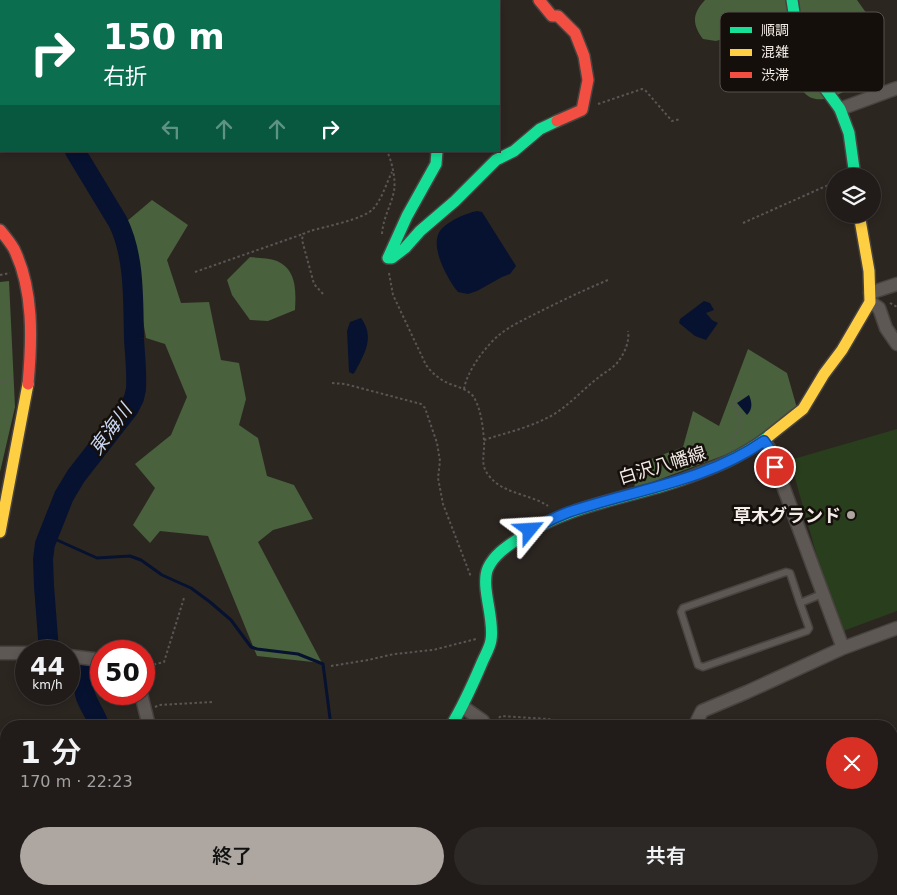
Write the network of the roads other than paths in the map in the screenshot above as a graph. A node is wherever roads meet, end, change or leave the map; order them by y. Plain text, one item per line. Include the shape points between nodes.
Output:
1 (539, 0) edge
2 (897, 88) edge
3 (828, 92) edge
4 (840, 109) junction
5 (437, 152) edge
6 (854, 168) edge
7 (861, 223) edge
8 (0, 230) edge
9 (897, 284) edge
10 (870, 297) junction
11 (897, 344) edge
12 (764, 441) junction
13 (0, 532) edge
14 (822, 594) junction
15 (800, 603) junction
16 (897, 628) edge
17 (843, 648) junction
18 (0, 653) edge
19 (15, 653) edge
20 (144, 705) edge
21 (463, 707) junction
22 (148, 720) edge
23 (455, 720) edge
24 (482, 720) edge
25 (697, 720) edge

1 - 5 main road via 552,16 558,16 575,33 584,56 588,80 582,110 540,129 492,164 405,248 388,258 436,164
2 - 4 street
3 - 4 main road
4 - 6 main road via 849,133
7 - 10 main road
8 - 13 main road via 13,247 22,268 31,348 28,390
9 - 10 street
10 - 11 street
10 - 12 main road, 白沢八幡線 via 842,350 803,409
12 - 14 street
12 - 21 main road, 白沢八幡線 via 730,461 680,480 556,517 514,540 501,551 488,570 486,582 492,640
14 - 15 lane
14 - 17 street
15 - 15 lane via 790,574 786,572 683,608 681,612 698,665 703,667 807,631 809,628
16 - 17 street
17 - 25 street via 702,711
18 - 19 street
20 - 22 street
21 - 23 main road, 白沢八幡線
21 - 24 street

